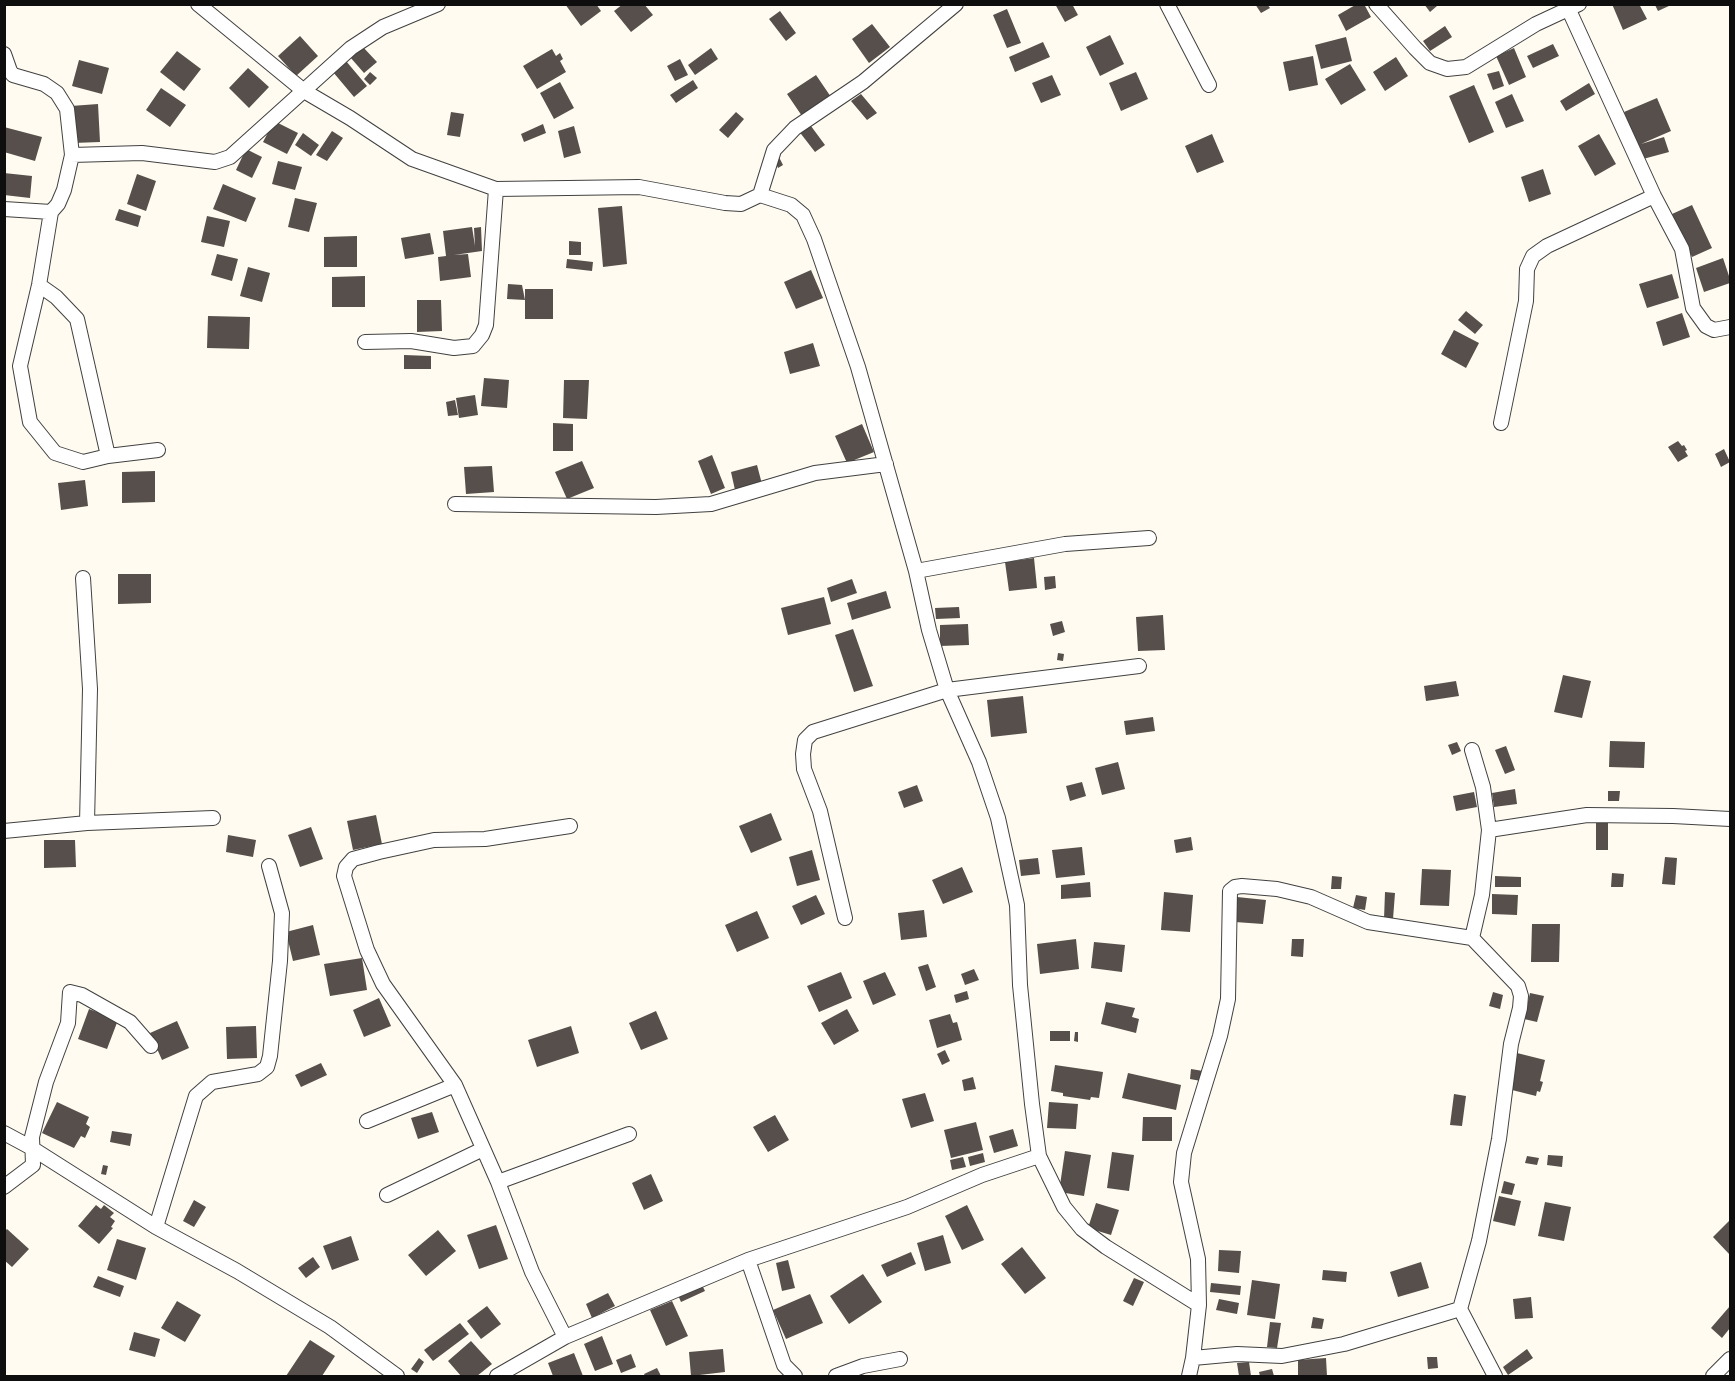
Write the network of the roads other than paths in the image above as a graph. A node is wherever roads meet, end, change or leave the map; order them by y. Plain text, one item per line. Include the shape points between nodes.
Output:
1 (198, 4) edge
2 (438, 4) edge
3 (956, 4) edge
4 (1167, 4) edge
5 (1376, 4) edge
6 (1573, 6) edge
7 (4, 54) edge
8 (1209, 85) dead end
9 (304, 91) junction
10 (72, 155) junction
11 (496, 189) junction
12 (760, 195) junction
13 (1654, 196) junction
14 (4, 209) edge
15 (51, 212) junction
16 (39, 285) junction
17 (1731, 327) edge
18 (365, 342) dead end
19 (1501, 423) dead end
20 (158, 450) dead end
21 (108, 456) junction
22 (886, 464) junction
23 (455, 504) dead end
24 (1149, 538) dead end
25 (916, 571) junction
26 (83, 578) dead end
27 (1140, 666) dead end
28 (947, 690) junction
29 (1472, 750) dead end
30 (213, 818) dead end
31 (1731, 819) edge
32 (87, 824) junction
33 (570, 826) dead end
34 (1489, 830) junction
35 (4, 831) edge
36 (269, 866) dead end
37 (845, 918) dead end
38 (1472, 939) junction
39 (151, 1046) dead end
40 (455, 1085) junction
41 (367, 1121) dead end
42 (4, 1133) edge
43 (629, 1134) dead end
44 (32, 1149) junction
45 (483, 1149) junction
46 (1039, 1156) junction
47 (498, 1182) junction
48 (4, 1187) edge
49 (387, 1195) dead end
50 (156, 1227) junction
51 (748, 1260) junction
52 (1199, 1305) junction
53 (1460, 1309) junction
54 (565, 1337) junction
55 (1193, 1358) junction
56 (900, 1359) dead end
57 (1731, 1359) edge
58 (397, 1377) edge
59 (497, 1377) edge
60 (795, 1377) edge
61 (836, 1377) edge
62 (1189, 1377) edge
63 (1495, 1377) edge
64 (1713, 1377) edge

1 - 9 street
2 - 9 street via 383,27 351,48
3 - 12 street via 863,82 795,128 774,150
4 - 8 street
5 - 6 street via 1430,63 1447,69 1466,67
6 - 13 street
7 - 10 street via 13,75 44,84 57,93 67,109
9 - 10 street via 230,157 215,162 142,153
9 - 11 street via 412,159
10 - 15 street via 64,190
11 - 12 street via 639,187 741,204
11 - 18 street via 486,325 473,346
12 - 22 street via 791,205 803,215 858,367
13 - 17 street via 1682,249 1693,308 1706,326 1714,330
13 - 19 street via 1546,246 1533,256 1527,269 1526,301
14 - 15 street
15 - 16 street
16 - 21 street via 77,319
16 - 21 street via 20,366 30,422 55,453 83,462
20 - 21 street
22 - 23 street via 815,473 711,504
22 - 25 street
24 - 25 street via 1065,544
25 - 28 street
26 - 32 street via 90,689
27 - 28 street
28 - 37 street via 813,732 805,740 804,769 820,811
28 - 46 street via 979,762 998,818 1017,905 1020,985
29 - 34 street via 1483,787
30 - 32 street
31 - 34 street via 1587,815
32 - 35 street
33 - 40 street via 485,839 434,840 352,859 346,867 344,876 360,929 383,984
34 - 38 street via 1482,896
36 - 50 street via 282,913 267,1067 258,1074 212,1082 196,1096
38 - 52 street via 1368,922 1311,897 1277,889 1242,886 1230,891 1228,999 1184,1153 1181,1182 1198,1258
38 - 53 street via 1518,986 1521,996 1479,1240
39 - 44 street via 130,1022 70,992 68,1023 46,1082
40 - 41 street
40 - 45 street
42 - 44 street
43 - 47 street
44 - 48 street via 33,1165
44 - 50 street
45 - 47 street
45 - 49 street
46 - 51 street via 982,1175 907,1208
46 - 52 street via 1064,1207 1082,1229
47 - 54 street via 532,1272
50 - 58 street via 330,1327
51 - 54 street
51 - 60 street via 784,1365
52 - 55 street
53 - 55 street via 1344,1344 1282,1356 1237,1354
53 - 63 street
54 - 59 street
55 - 62 street
56 - 61 street via 863,1366
57 - 64 street

